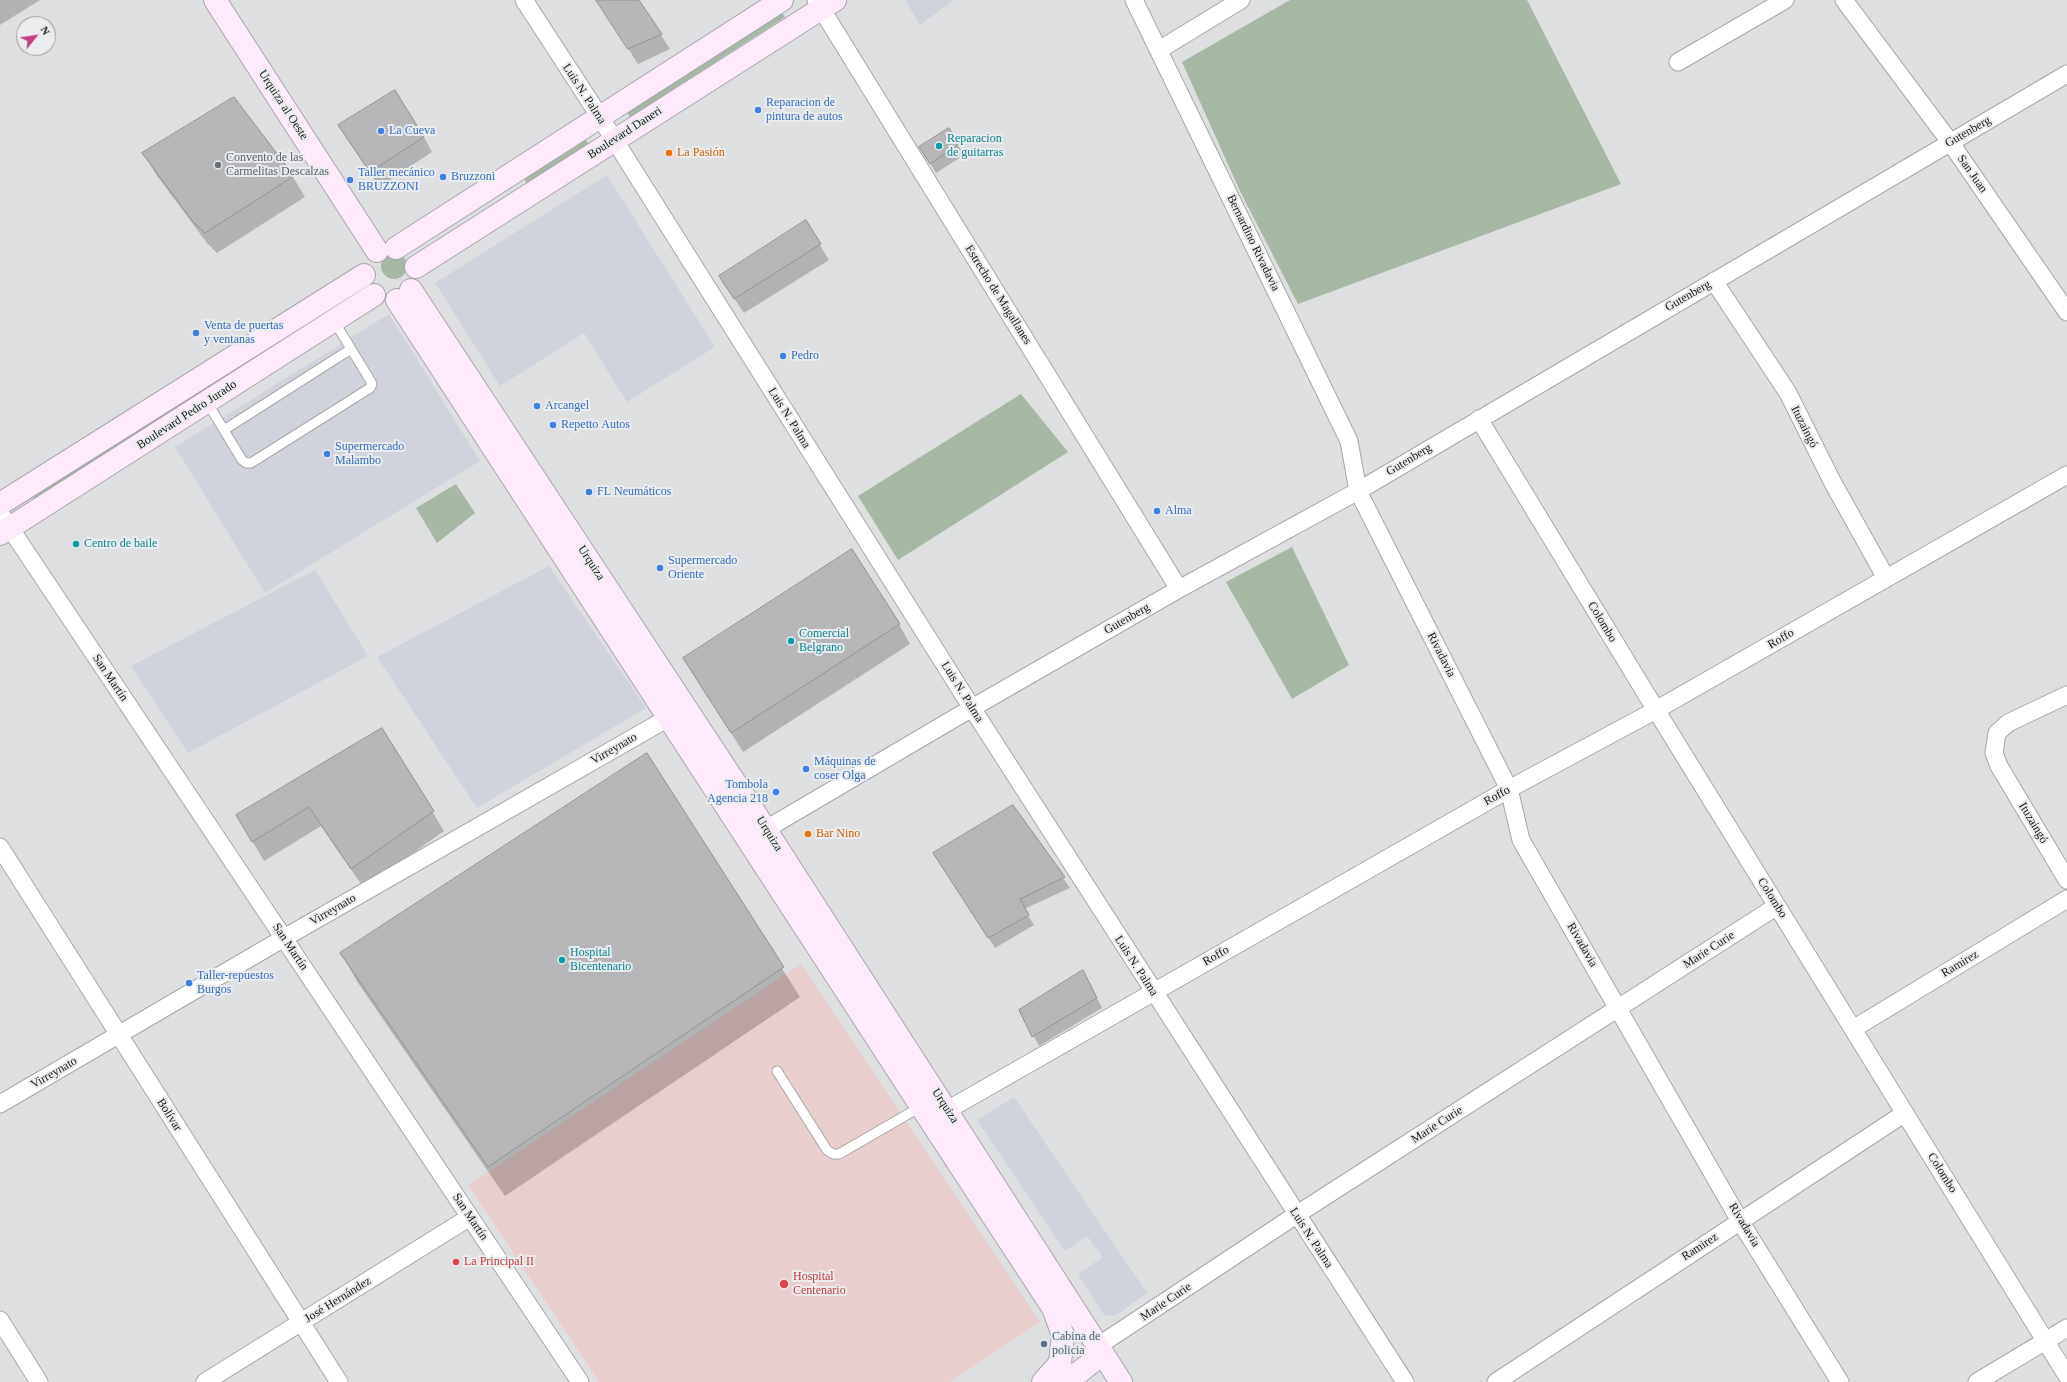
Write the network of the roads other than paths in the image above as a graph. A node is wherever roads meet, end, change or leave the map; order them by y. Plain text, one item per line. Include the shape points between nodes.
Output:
1 (215, 0) edge
2 (524, 0) edge
3 (782, 0) edge
4 (1134, 0) edge
5 (1241, 0) edge
6 (1786, 0) edge
7 (1844, 0) edge
8 (824, 3) edge
9 (1159, 50) junction
10 (1678, 62) dead end
11 (2067, 74) edge
12 (600, 117) junction
13 (614, 140) junction
14 (1950, 142) junction
15 (499, 181) junction
16 (513, 205) junction
17 (386, 249) junction
18 (416, 267) junction
19 (364, 275) junction
20 (1714, 281) junction
21 (374, 295) junction
22 (404, 295) junction
23 (2067, 312) edge
24 (334, 321) junction
25 (351, 349) junction
26 (207, 402) junction
27 (1479, 419) junction
28 (224, 430) junction
29 (2067, 475) edge
30 (1358, 491) junction
31 (0, 504) edge
32 (3, 525) edge
33 (1886, 578) junction
34 (1179, 589) junction
35 (2067, 695) edge
36 (972, 708) junction
37 (1656, 710) junction
38 (668, 718) junction
39 (1509, 789) junction
40 (756, 834) junction
41 (0, 847) edge
42 (2067, 880) edge
43 (2067, 899) edge
44 (1777, 906) junction
45 (284, 938) junction
46 (1153, 992) junction
47 (1619, 1008) junction
48 (1853, 1029) junction
49 (119, 1036) junction
50 (777, 1071) dead end
51 (0, 1104) edge
52 (934, 1108) junction
53 (1905, 1113) junction
54 (1296, 1215) junction
55 (470, 1217) junction
56 (1740, 1221) junction
57 (0, 1320) edge
58 (301, 1322) junction
59 (2067, 1328) edge
60 (2046, 1341) junction
61 (1098, 1346) junction
62 (2067, 1376) edge
63 (39, 1382) edge
64 (205, 1382) edge
65 (339, 1382) edge
66 (580, 1382) edge
67 (1043, 1382) edge
68 (1050, 1382) edge
69 (1121, 1382) edge
70 (1405, 1382) edge
71 (1496, 1382) edge
72 (1840, 1382) edge
73 (1977, 1382) edge

1 - 17 main road, Urquiza al Oeste
2 - 12 street, Luis N. Palma
3 - 12 main road
4 - 9 street, Bernardino Rivadavia
5 - 9 street
6 - 10 street
7 - 14 street, San Juan
8 - 13 main road, Boulevard Daneri
8 - 34 street, Estrecho de Magallanes
9 - 30 street, Bernardino Rivadavia via 1349,441
11 - 14 street, Gutenberg
12 - 13 street, Luis N. Palma
12 - 15 main road
13 - 16 main road, Boulevard Daneri
13 - 36 street, Luis N. Palma
14 - 20 street, Gutenberg
14 - 23 street, San Juan
15 - 16 main road
15 - 17 main road
16 - 18 main road, Boulevard Daneri
17 - 18 main road via 409,254
17 - 19 main road via 367,261
18 - 22 main road via 415,283
19 - 21 main road
19 - 31 main road, Boulevard Pedro Jurado
20 - 27 street, Gutenberg
20 - 33 street, Ituzaingó via 1788,394 1833,483
21 - 22 main road via 382,299
21 - 24 main road, Boulevard Pedro Jurado
22 - 38 main road, Urquiza
22 - 40 main road, Urquiza
24 - 25 lane
24 - 26 main road, Boulevard Pedro Jurado
25 - 28 lane
25 - 28 lane via 372,384 370,388 251,463 242,460
26 - 28 lane
26 - 32 main road, Boulevard Pedro Jurado
27 - 30 street, Gutenberg
27 - 37 street, Colombo
29 - 33 street, Roffo
30 - 34 street, Gutenberg
30 - 39 street, Rivadavia
32 - 45 street, San Martín
33 - 37 street, Roffo
34 - 36 street, Gutenberg
35 - 42 street, Ituzaingó via 2008,723 1997,733 1994,753 1999,766
36 - 40 street, Gutenberg
36 - 46 street, Luis N. Palma
37 - 39 street, Roffo
37 - 44 street, Colombo
38 - 40 main road, Urquiza
38 - 45 street, Virreynato
39 - 46 street, Roffo
39 - 47 street, Rivadavia via 1521,840
40 - 52 main road, Urquiza
41 - 49 street, Bolívar
43 - 48 street, Ramirez
44 - 47 street, Marie Curie
44 - 48 street, Colombo
45 - 49 street, Virreynato
45 - 55 street, San Martín
46 - 52 street, Roffo
46 - 54 street, Luis N. Palma
47 - 54 street, Marie Curie
47 - 56 street, Rivadavia
48 - 53 street, Colombo
49 - 51 street, Virreynato
49 - 58 street, Bolívar
50 - 52 lane via 827,1150 833,1154 839,1154
52 - 61 main road, Urquiza
52 - 67 main road, Urquiza via 1053,1308 1064,1335 1060,1363
53 - 56 street, Ramirez
53 - 60 street, Colombo
54 - 61 street, Marie Curie
54 - 70 street, Luis N. Palma
55 - 58 street, José Hernández
55 - 66 street, San Martín
56 - 71 street, Ramirez
56 - 72 street, Rivadavia
57 - 63 street
58 - 64 street, José Hernández
58 - 65 street, Bolívar
59 - 60 street
60 - 62 street, Colombo
60 - 73 street
61 - 68 main road via 1092,1362 1077,1374 1064,1375
61 - 69 main road, Urquiza

